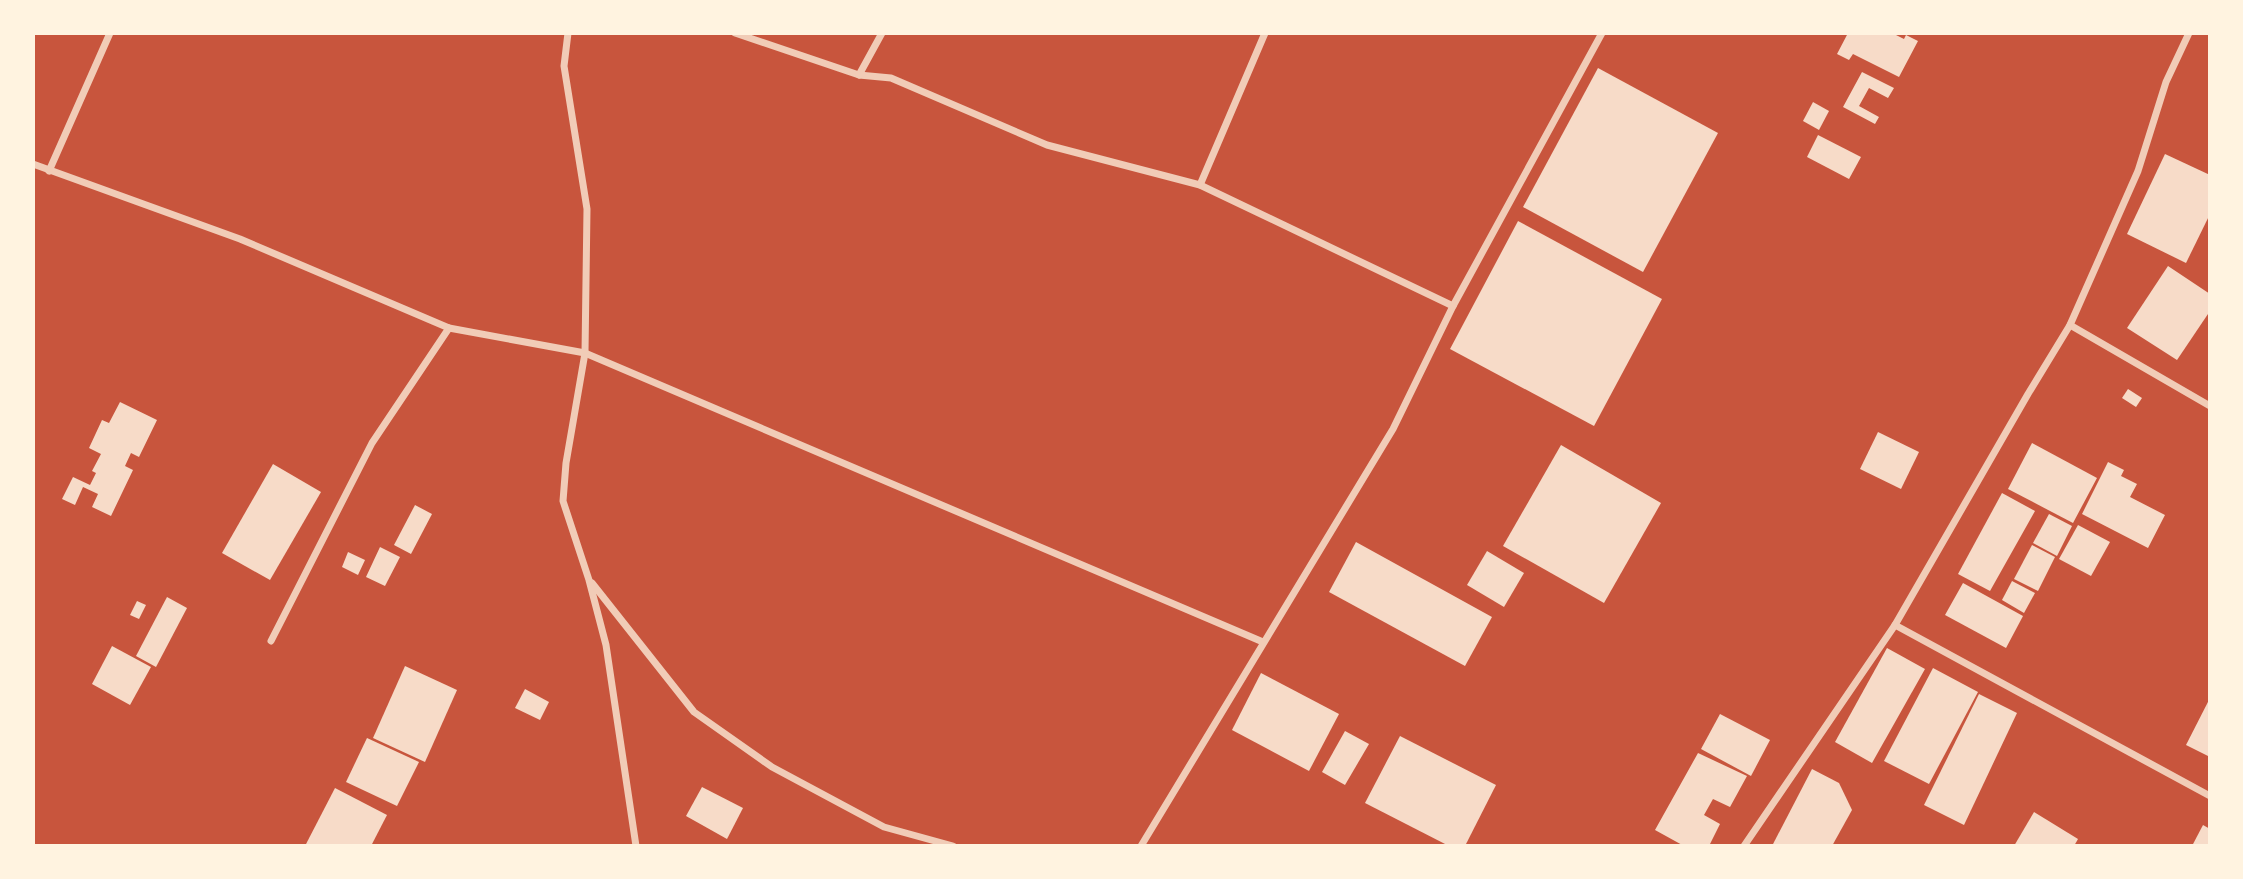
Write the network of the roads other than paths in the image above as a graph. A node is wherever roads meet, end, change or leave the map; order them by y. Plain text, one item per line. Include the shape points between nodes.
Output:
1 (110, 33) edge
2 (568, 33) edge
3 (735, 33) edge
4 (882, 33) edge
5 (1265, 33) edge
6 (1602, 33) edge
7 (2189, 33) edge
8 (859, 75) junction
9 (33, 164) edge
10 (49, 171) junction
11 (1200, 185) junction
12 (1453, 306) junction
13 (2070, 324) junction
14 (449, 327) junction
15 (585, 353) junction
16 (2210, 406) edge
17 (589, 580) junction
18 (1895, 625) junction
19 (271, 641) dead end
20 (1263, 642) junction
21 (2210, 796) edge
22 (636, 846) edge
23 (953, 846) edge
24 (1141, 846) edge
25 (1744, 846) edge

1 - 10 street
2 - 15 street via 564,66 587,209
3 - 8 street
4 - 8 street
5 - 11 street
6 - 12 street
7 - 13 street via 2166,82 2138,171
8 - 11 street via 891,78 1047,145
9 - 10 street
10 - 14 street via 240,239
11 - 12 street
12 - 20 street via 1393,429
13 - 16 street
13 - 18 street
14 - 15 street
14 - 19 street via 372,443
15 - 17 street via 563,501
15 - 20 street
17 - 22 street via 606,645
17 - 23 street via 694,712 772,767 884,827
18 - 21 street
18 - 25 street
20 - 24 street

